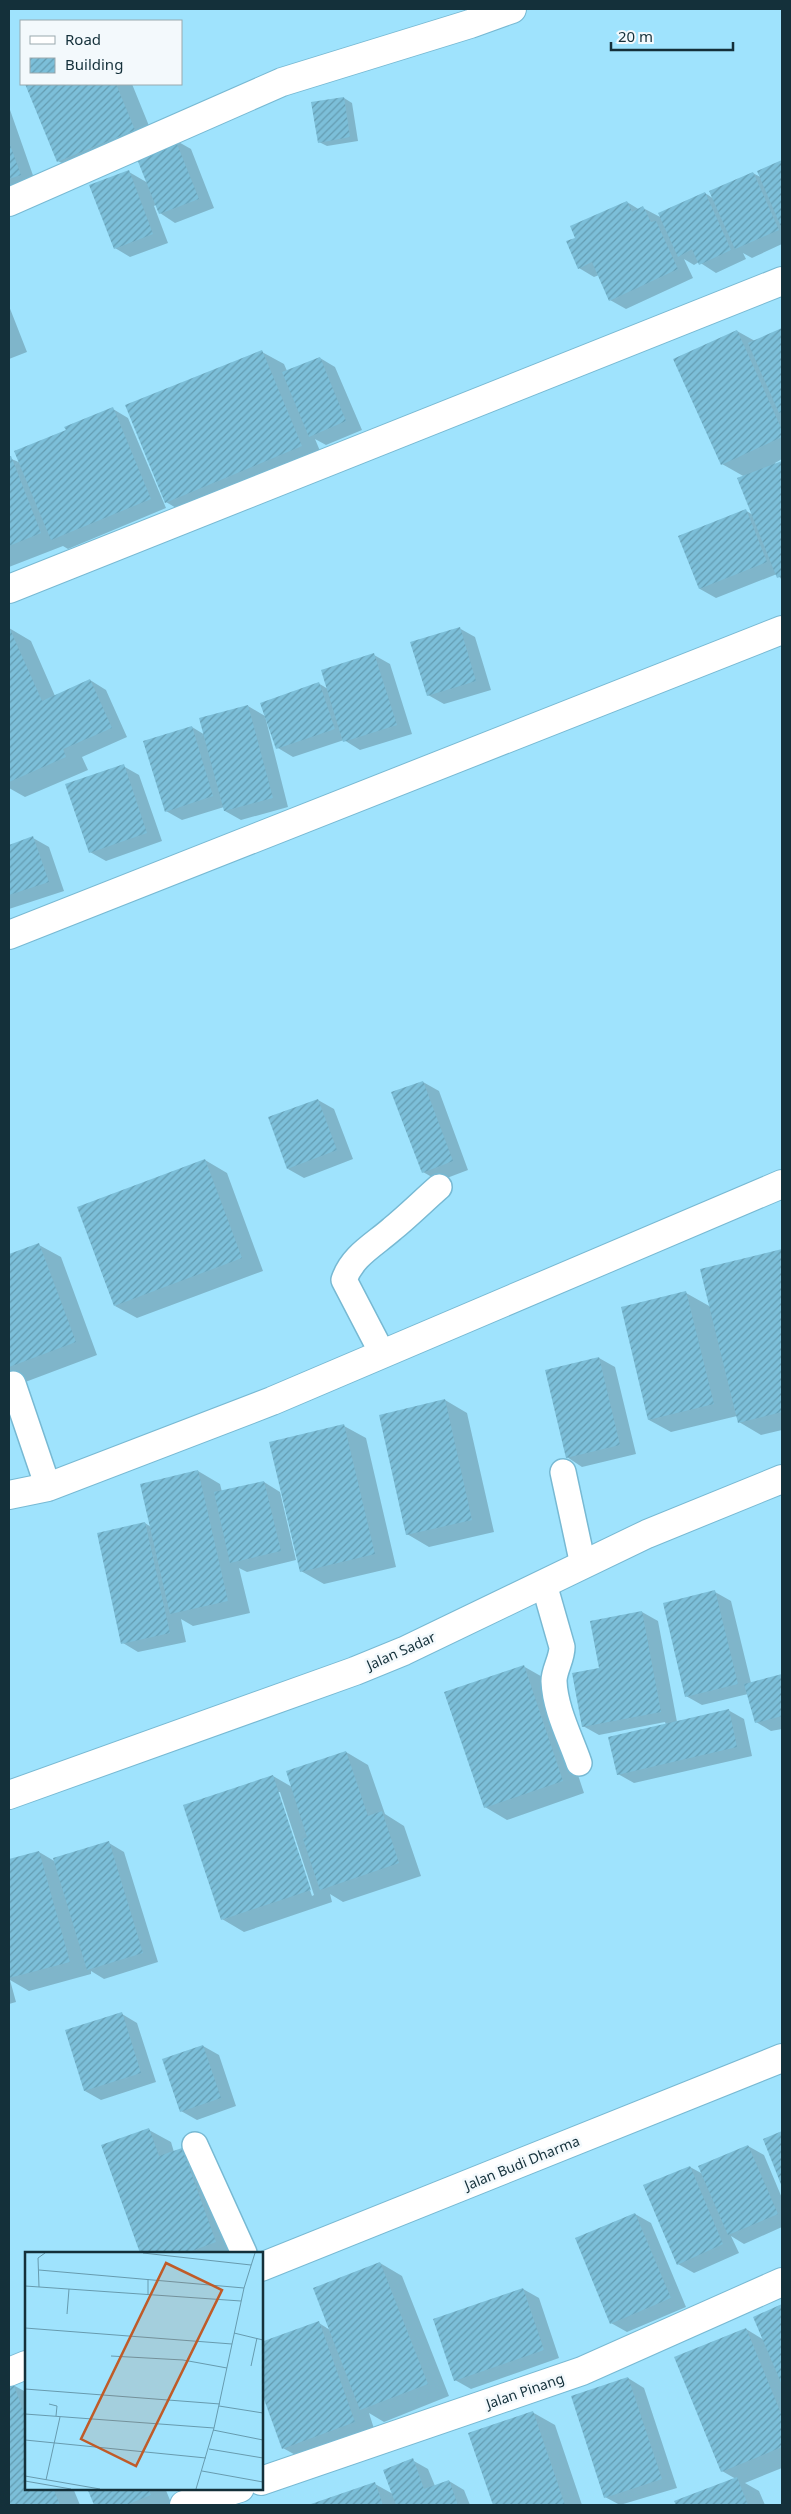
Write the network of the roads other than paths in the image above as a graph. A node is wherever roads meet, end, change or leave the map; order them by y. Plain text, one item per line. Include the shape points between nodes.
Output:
1 (512, 9) edge
2 (9, 202) edge
3 (782, 281) edge
4 (9, 589) edge
5 (782, 630) edge
6 (9, 935) edge
7 (782, 1184) edge
8 (439, 1187) dead end
9 (382, 1353) junction
10 (13, 1384) dead end
11 (563, 1472) dead end
12 (782, 1479) edge
13 (48, 1487) junction
14 (9, 1495) edge
15 (583, 1565) junction
16 (544, 1584) junction
17 (580, 1763) dead end
18 (9, 1795) edge
19 (782, 2058) edge
20 (195, 2145) dead end
21 (244, 2252) edge
22 (262, 2267) edge
23 (782, 2282) edge
24 (25, 2364) edge
25 (9, 2372) edge
26 (262, 2481) edge
27 (237, 2489) edge
28 (184, 2505) edge

1 - 2 street via 282,82
3 - 4 street
5 - 6 street
7 - 9 street
8 - 9 lane via 361,1254 348,1269 344,1280
9 - 13 street via 272,1401
10 - 13 lane
11 - 15 lane
12 - 15 street, Jalan Sadar via 647,1534
13 - 14 street
15 - 16 street, Jalan Sadar
16 - 17 lane via 562,1647 554,1678 555,1693
16 - 18 street, Jalan Sadar via 355,1672
19 - 22 street, Jalan Budi Dharma
20 - 21 lane
23 - 26 street, Jalan Pinang via 582,2371
24 - 25 street
27 - 28 street

